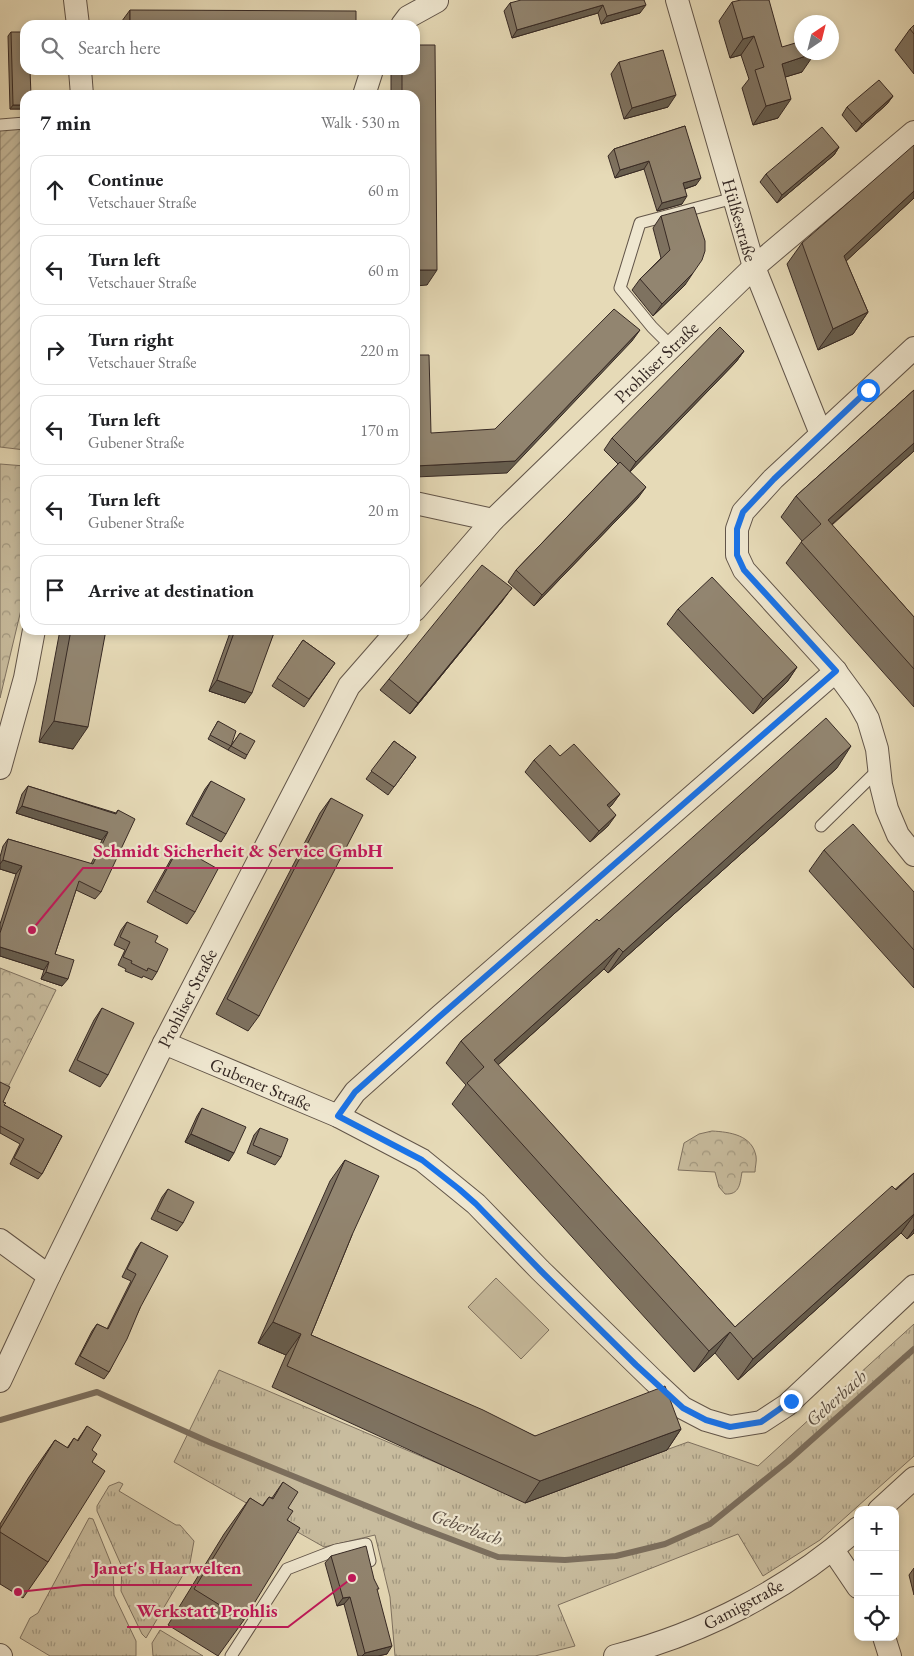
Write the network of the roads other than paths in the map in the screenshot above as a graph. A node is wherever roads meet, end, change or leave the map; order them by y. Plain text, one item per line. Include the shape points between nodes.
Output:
1 (75, 0) edge
2 (677, 0) edge
3 (438, 1) edge
4 (77, 20) edge
5 (406, 20) edge
6 (80, 75) edge
7 (370, 75) edge
8 (82, 90) edge
9 (366, 90) edge
10 (20, 123) edge
11 (0, 125) edge
12 (914, 132) edge
13 (734, 198) junction
14 (754, 267) junction
15 (672, 347) junction
16 (914, 348) edge
17 (821, 434) junction
18 (420, 504) edge
19 (493, 520) junction
20 (420, 604) edge
21 (33, 635) edge
22 (394, 635) edge
23 (836, 671) junction
24 (0, 768) edge
25 (879, 769) junction
26 (821, 826) dead end
27 (914, 855) edge
28 (164, 1043) junction
29 (338, 1116) junction
30 (0, 1240) edge
31 (49, 1276) junction
32 (914, 1286) edge
33 (1, 1376) edge
34 (913, 1481) edge
35 (884, 1506) edge
36 (854, 1532) edge
37 (833, 1550) junction
38 (372, 1569) edge
39 (854, 1581) edge
40 (885, 1641) edge
41 (231, 1656) edge
42 (615, 1656) edge
43 (890, 1656) edge

1 - 4 street
2 - 13 street, Hülßestraße
3 - 5 street
6 - 8 street
7 - 9 street
10 - 11 lane
12 - 14 street, Prohliser Straße
13 - 14 street, Hülßestraße
13 - 15 lane via 640,223 620,288
14 - 15 street, Prohliser Straße
14 - 17 street, Hülßestraße
15 - 19 street, Prohliser Straße
16 - 17 street
17 - 23 street via 743,512 737,529 737,555 744,570
18 - 19 street
19 - 20 street, Prohliser Straße
21 - 24 street via 25,678
22 - 28 street, Prohliser Straße via 349,686
23 - 25 street via 868,719
23 - 29 street via 355,1092
25 - 26 lane
25 - 27 street via 887,809 898,835
28 - 29 street, Gubener Straße
28 - 31 street, Prohliser Straße
29 - 32 street, Gubener Straße via 407,1150 444,1176 654,1381 683,1408 706,1420 730,1427 761,1422 791,1401
30 - 31 street
31 - 33 street, Prohliser Straße
34 - 35 street
36 - 37 street, Gamigstraße
37 - 39 street
37 - 42 street, Gamigstraße via 810,1568 754,1601 650,1647
38 - 41 lane via 366,1544 336,1550 287,1569
40 - 43 street

